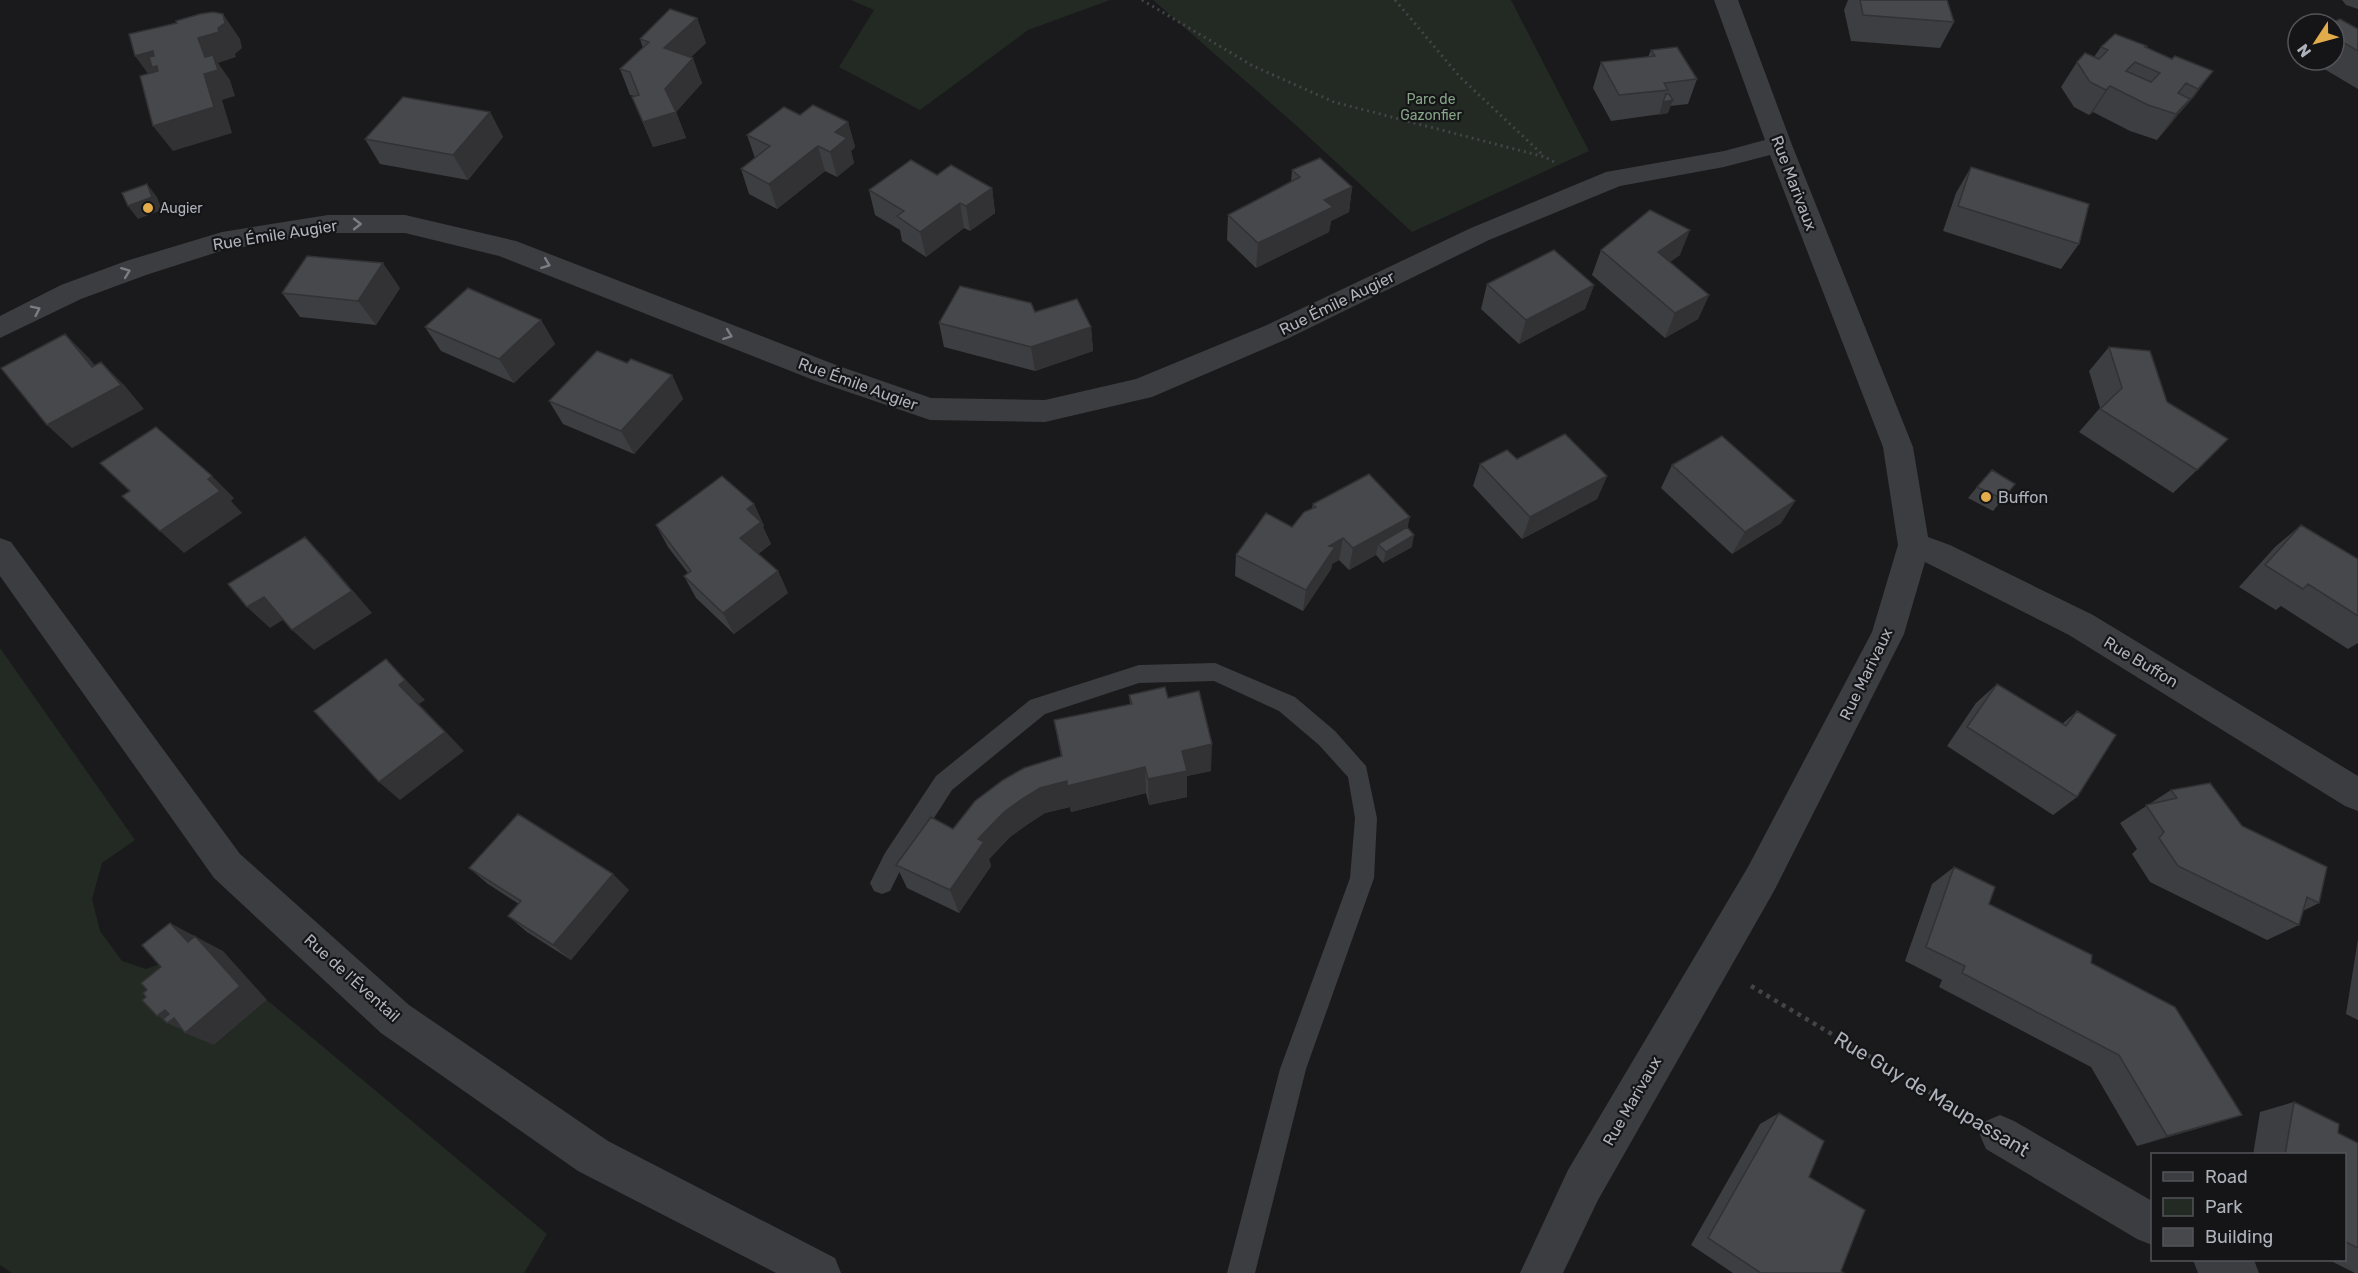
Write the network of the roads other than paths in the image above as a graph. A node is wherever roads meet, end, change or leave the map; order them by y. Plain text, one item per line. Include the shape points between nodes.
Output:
1 (1726, 0) edge
2 (1779, 145) junction
3 (0, 328) edge
4 (1914, 545) junction
5 (0, 551) edge
6 (2358, 795) edge
7 (882, 884) dead end
8 (2000, 1135) road end
9 (2151, 1223) edge
10 (2216, 1261) edge
11 (820, 1273) edge
12 (1241, 1273) edge
13 (1541, 1273) edge
14 (2238, 1273) edge

1 - 2 street, Rue Marivaux
3 -> 2 street, Rue Émile Augier via 71,292 222,241 328,224 405,224 506,248 826,374 930,409 1045,411 1142,389 1277,332 1480,234 1616,178
2 - 4 street, Rue Marivaux via 1898,447
4 - 6 street, Rue Buffon via 1940,554 2080,625
4 - 13 street, Rue Marivaux via 1888,634 1761,879 1583,1185
5 - 11 street, Rue de l'Éventail via 227,866 395,1019 593,1156
7 - 12 lane via 899,851 945,783 1038,707 1139,674 1215,672 1287,704 1327,738 1358,773 1366,818 1362,878 1293,1069
8 - 9 street, Rue Guy de Maupassant
10 - 14 street

